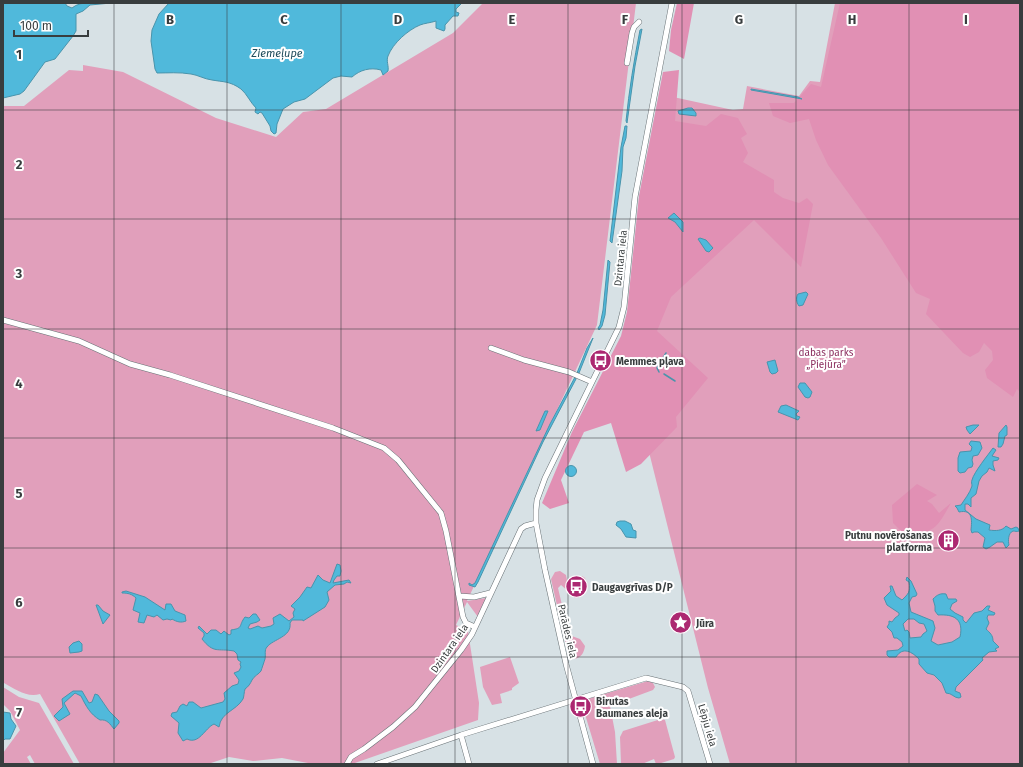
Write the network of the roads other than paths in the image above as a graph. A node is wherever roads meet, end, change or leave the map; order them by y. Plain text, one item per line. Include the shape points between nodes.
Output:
1 (672, 3) edge
2 (639, 22) dead end
3 (627, 63) dead end
4 (3, 320) edge
5 (491, 348) dead end
6 (592, 382) junction
7 (537, 500) joint
8 (536, 523) junction
9 (490, 593) junction
10 (459, 596) junction
11 (475, 627) junction
12 (575, 700) junction
13 (461, 736) junction
14 (347, 764) edge
15 (377, 764) edge
16 (469, 764) edge
17 (593, 764) edge
18 (710, 764) edge

1 - 6 street, Dzintara iela via 635,197 624,307 619,327
2 - 3 street via 632,33
4 - 10 street via 79,341 130,364 333,428 384,448 398,460 441,514
5 - 6 street via 569,372
6 - 7 street, Dzintara iela via 545,478
7 - 8 street, Parādes iela
8 - 9 street, Dzintara iela via 521,529
8 - 12 street, Parādes iela
9 - 10 street via 474,597
9 - 11 street, Dzintara iela
10 - 11 street via 466,623
11 - 14 street, Dzintara iela via 461,650 415,707 393,727 350,757
12 - 13 street
12 - 17 street, Parādes iela
12 - 18 street, Lēpju iela via 648,678 683,688 688,691
13 - 15 street
13 - 16 street

